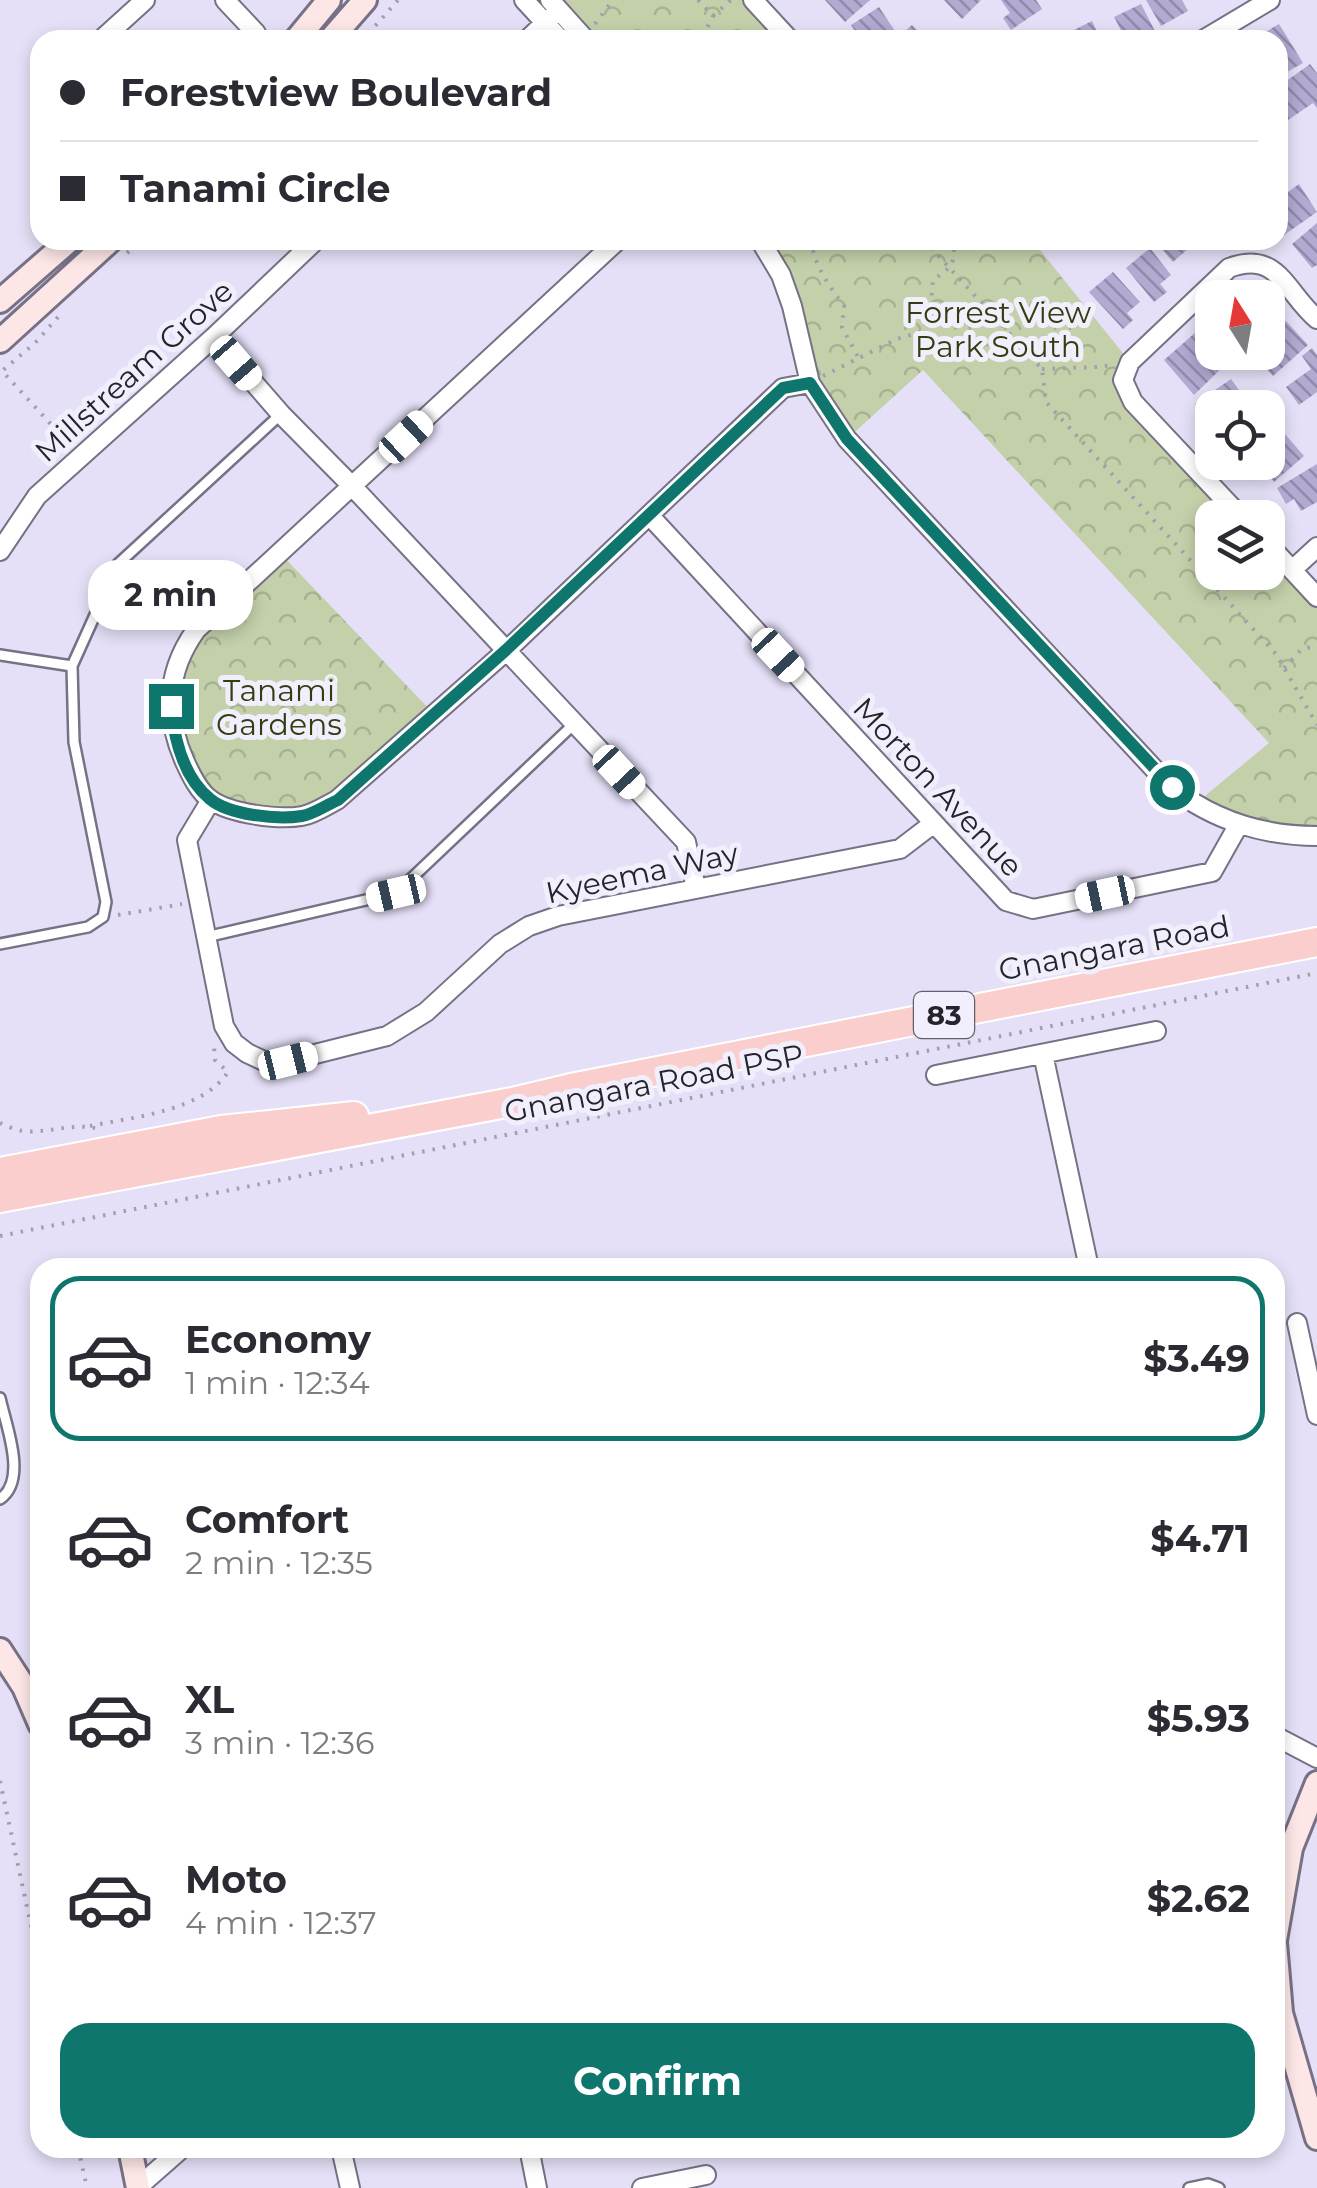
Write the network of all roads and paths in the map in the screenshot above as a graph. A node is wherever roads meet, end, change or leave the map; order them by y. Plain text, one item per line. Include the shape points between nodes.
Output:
1 (145, 0) edge
2 (225, 0) edge
3 (330, 0) edge
4 (365, 0) edge
5 (398, 0) edge
6 (524, 0) edge
7 (613, 0) edge
8 (698, 0) edge
9 (731, 0) edge
10 (753, 0) edge
11 (1270, 0) edge
12 (551, 11) edge
13 (713, 16) junction
14 (113, 30) edge
15 (253, 30) edge
16 (304, 30) edge
17 (339, 30) edge
18 (371, 30) edge
19 (574, 30) edge
20 (591, 30) edge
21 (706, 30) edge
22 (781, 30) edge
23 (1220, 30) edge
24 (59, 250) edge
25 (115, 250) edge
26 (305, 250) edge
27 (607, 250) edge
28 (766, 250) edge
29 (812, 250) edge
30 (934, 250) edge
31 (955, 250) edge
32 (951, 267) junction
33 (0, 301) edge
34 (59, 316) dead end
35 (1317, 319) edge
36 (214, 337) junction
37 (0, 341) edge
38 (858, 356) junction
39 (1130, 362) junction
40 (1042, 368) junction
41 (1, 372) edge
42 (810, 383) junction
43 (281, 414) junction
44 (81, 456) junction
45 (352, 486) junction
46 (1225, 500) edge
47 (649, 515) junction
48 (1317, 547) edge
49 (0, 551) edge
50 (1285, 562) edge
51 (1292, 570) junction
52 (1317, 597) edge
53 (1317, 645) edge
54 (506, 650) junction
55 (0, 655) edge
56 (72, 666) junction
57 (1284, 668) junction
58 (574, 724) junction
59 (1317, 725) edge
60 (211, 800) junction
61 (934, 823) junction
62 (1239, 824) junction
63 (1317, 836) edge
64 (696, 888) junction
65 (199, 901) junction
66 (103, 917) junction
67 (206, 937) junction
68 (1317, 942) edge
69 (0, 944) edge
70 (1317, 973) edge
71 (224, 1026) junction
72 (1156, 1032) dead end
73 (1043, 1054) junction
74 (936, 1075) dead end
75 (571, 1088) junction
76 (0, 1123) edge
77 (90, 1126) junction
78 (133, 1147) junction
79 (0, 1172) edge
80 (0, 1198) edge
81 (0, 1236) edge
82 (1087, 1258) edge
83 (1297, 1323) dead end
84 (0, 1398) edge
85 (1317, 1415) edge
86 (0, 1499) edge
87 (0, 1650) edge
88 (30, 1702) edge
89 (1285, 1741) edge
90 (1317, 1758) edge
91 (0, 1781) edge
92 (1317, 1783) edge
93 (1285, 1883) edge
94 (30, 1921) edge
95 (1285, 2027) edge
96 (1317, 2138) edge
97 (80, 2158) edge
98 (132, 2158) edge
99 (171, 2158) edge
100 (343, 2158) edge
101 (531, 2158) edge
102 (706, 2174) dead end
103 (87, 2188) edge
104 (138, 2188) edge
105 (350, 2188) edge
106 (537, 2188) edge
107 (642, 2188) edge
108 (1189, 2188) edge
109 (1219, 2188) edge

1 - 14 street
2 - 15 street
3 - 16 main road
4 - 17 main road
5 - 18 path
6 - 12 street
7 - 20 path
8 - 13 path
9 - 13 path
10 - 22 street
11 - 23 street
12 - 19 street
13 - 21 path
24 - 33 main road
25 - 37 main road
26 - 36 street, Millstream Grove
27 - 45 street
28 - 42 street via 792,306
29 - 38 path via 844,306 842,327
30 - 32 path
31 - 32 path
32 - 38 path via 933,280 923,331
32 - 40 path
34 - 41 path
35 - 39 street via 1272,267 1246,261 1229,268
36 - 43 street
36 - 44 street, Millstream Grove
38 - 42 path
39 - 40 path
39 - 46 street via 1123,380 1133,402
40 - 57 path via 1046,402
41 - 44 path
42 - 47 street via 783,388
42 - 62 street via 847,439 1172,787 1194,805
43 - 45 street
43 - 56 lane via 118,564
44 - 49 street, Millstream Grove via 37,496
45 - 54 street
45 - 60 street via 196,630 181,652 173,673 174,739
47 - 54 street
47 - 61 street, Morton Avenue
48 - 51 street
50 - 51 street
51 - 52 street
53 - 57 path via 1301,650
54 - 58 street
54 - 60 street via 338,800 306,816 276,818
55 - 56 lane
56 - 66 lane via 74,742 106,902
57 - 59 path
58 - 64 street via 686,842
58 - 67 lane via 396,893
60 - 65 street via 187,840
61 - 62 street, Morton Avenue via 1006,901 1033,909 1212,872
61 - 64 street, Kyeema Way via 900,849
62 - 63 street
64 - 71 street, Kyeema Way via 529,926 388,1036 288,1061 264,1060 234,1044
65 - 66 path
65 - 67 street
66 - 69 lane via 88,927
67 - 71 street
68 - 75 main road, Gnangara Road / 83
70 - 81 path, Gnangara Road PSP
71 - 77 path via 213,1047 228,1072 223,1080 191,1102
72 - 73 street
73 - 74 street
73 - 82 street
75 - 78 main road, Gnangara Road / 83 via 221,1130
75 - 80 main road, Gnangara Road / 83
76 - 77 path via 24,1132
77 - 78 path
78 - 79 main road, Gnangara Road / 83
83 - 85 street
84 - 86 lane via 16,1470
87 - 88 main road
89 - 90 street
91 - 94 path
92 - 93 main road via 1291,1848
95 - 96 main road
97 - 103 path
98 - 104 main road
99 - 104 street
100 - 105 street
101 - 106 street
102 - 107 street
108 - 109 lane

